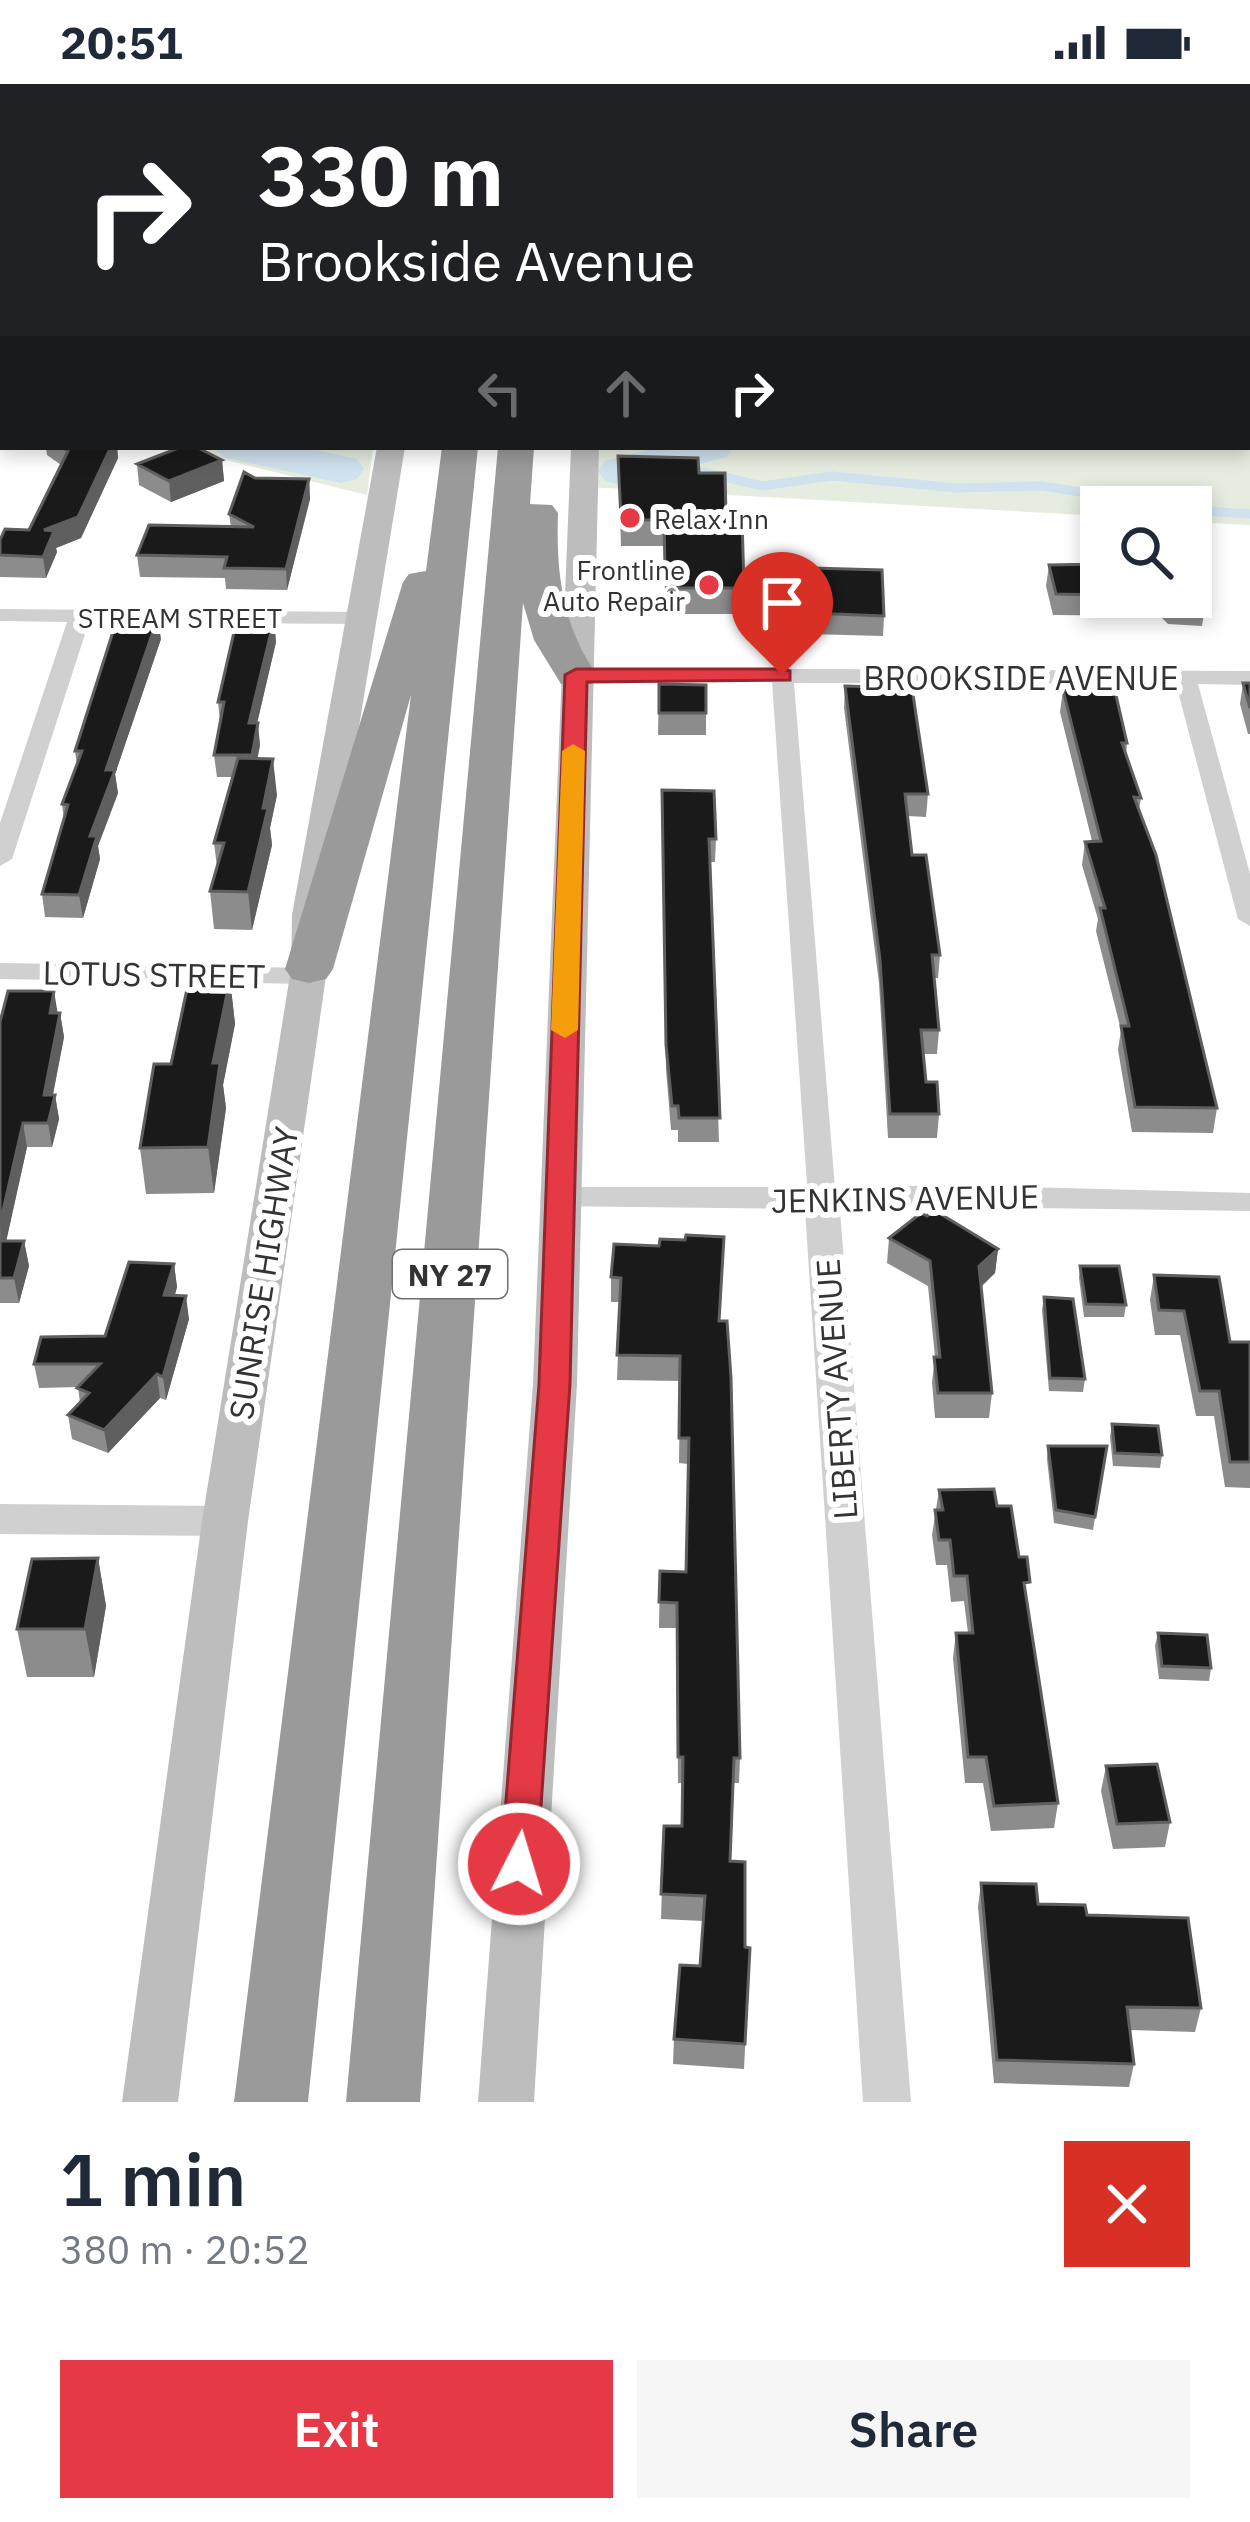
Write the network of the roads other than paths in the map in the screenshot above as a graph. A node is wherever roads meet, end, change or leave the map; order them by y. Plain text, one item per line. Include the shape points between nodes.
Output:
1 (390, 450) edge
2 (460, 450) edge
3 (516, 450) edge
4 (535, 450) edge
5 (585, 450) edge
6 (453, 510) junction
7 (0, 616) edge
8 (80, 616) junction
9 (360, 618) junction
10 (576, 675) junction
11 (782, 675) junction
12 (1185, 678) junction
13 (1250, 678) edge
14 (12, 779) edge
15 (0, 859) edge
16 (1249, 909) edge
17 (0, 971) edge
18 (308, 973) junction
19 (559, 1198) junction
20 (822, 1198) junction
21 (1250, 1202) edge
22 (0, 1519) edge
23 (226, 1521) junction
24 (150, 2102) edge
25 (271, 2102) edge
26 (383, 2102) edge
27 (506, 2102) edge
28 (887, 2102) edge

1 - 9 main road, SUNRISE HIGHWAY
2 - 6 highway, NY 27
3 - 26 highway, NY 27
4 - 10 highway via 541,581 555,652
5 - 10 main road
6 - 18 highway via 412,607
6 - 25 highway, NY 27
7 - 8 street, STREAM STREET
8 - 9 street, STREAM STREET
8 - 14 street
9 - 18 main road, SUNRISE HIGHWAY via 310,915
10 - 11 street, BROOKSIDE AVENUE
10 - 19 main road
11 - 12 street, BROOKSIDE AVENUE
11 - 20 street, LIBERTY AVENUE
12 - 13 street, BROOKSIDE AVENUE
12 - 16 street
14 - 15 street
17 - 18 street, LOTUS STREET
18 - 23 main road, SUNRISE HIGHWAY
19 - 20 street, JENKINS AVENUE
19 - 27 main road via 554,1403
20 - 21 street, JENKINS AVENUE
20 - 28 street, LIBERTY AVENUE
22 - 23 street
23 - 24 main road, SUNRISE HIGHWAY

